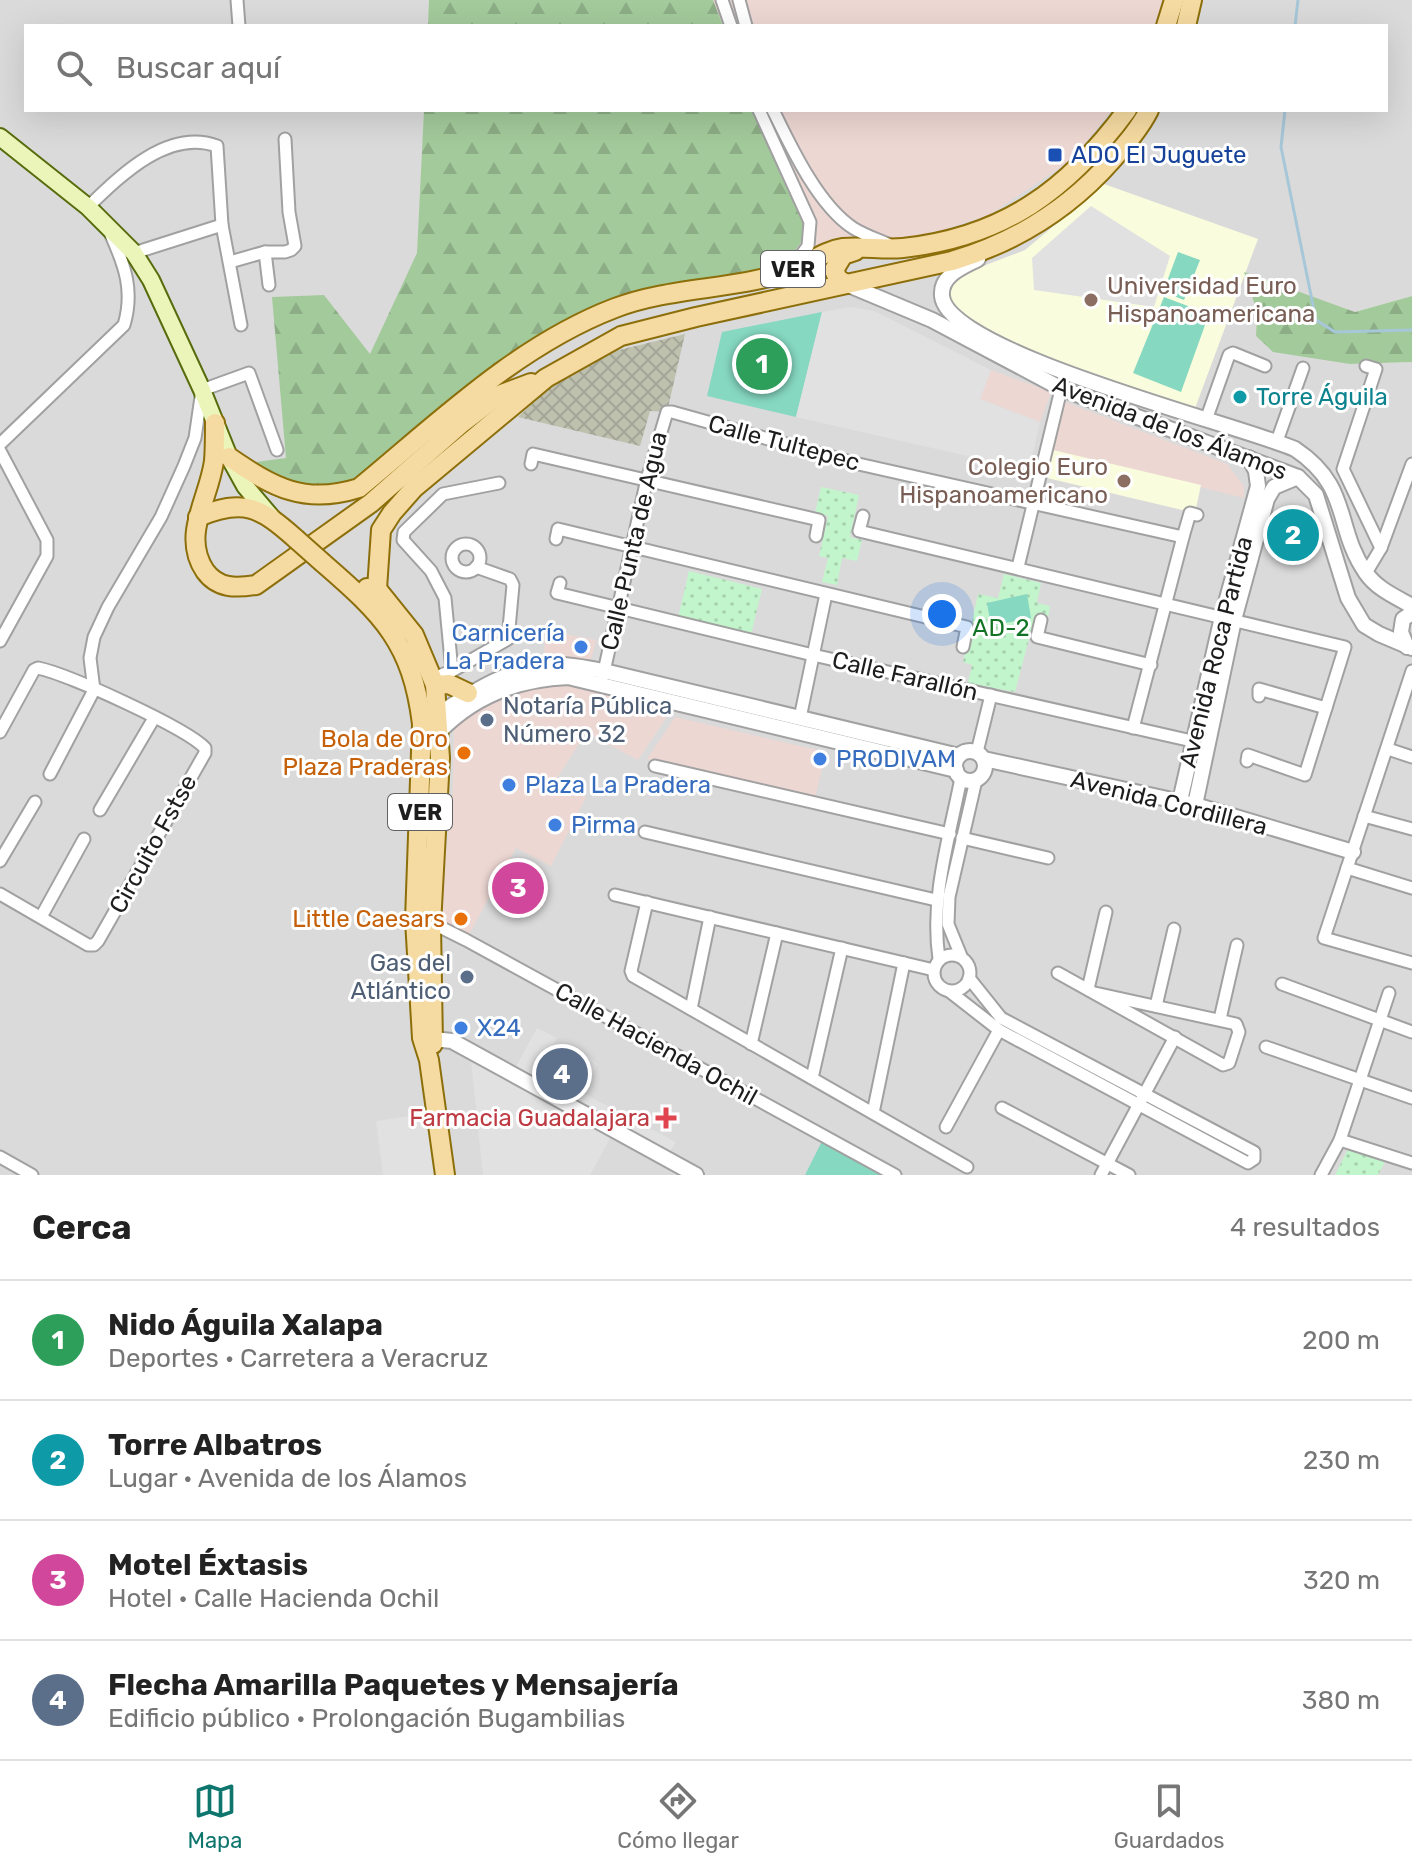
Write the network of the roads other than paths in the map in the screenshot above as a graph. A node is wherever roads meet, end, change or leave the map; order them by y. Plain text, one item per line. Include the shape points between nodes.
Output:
1 (237, 0) edge
2 (722, 0) edge
3 (739, 0) edge
4 (1174, 0) edge
5 (1192, 0) edge
6 (239, 24) edge
7 (730, 24) edge
8 (745, 24) edge
9 (1167, 24) edge
10 (1186, 24) edge
11 (760, 112) edge
12 (774, 112) edge
13 (1125, 112) edge
14 (1147, 112) edge
15 (0, 137) edge
16 (285, 139) dead end
17 (1045, 197) junction
18 (88, 207) junction
19 (222, 225) junction
20 (1037, 225) junction
21 (108, 227) junction
22 (865, 247) junction
23 (993, 248) junction
24 (899, 249) junction
25 (265, 252) junction
26 (134, 253) junction
27 (230, 262) junction
28 (788, 272) junction
29 (748, 280) junction
30 (846, 284) junction
31 (269, 285) dead end
32 (723, 311) junction
33 (241, 325) dead end
34 (1265, 366) dead end
35 (1366, 366) dead end
36 (1303, 368) dead end
37 (1039, 370) junction
38 (546, 378) junction
39 (1063, 381) junction
40 (202, 390) junction
41 (667, 412) joint
42 (453, 420) junction
43 (1206, 420) junction
44 (215, 423) junction
45 (1277, 441) junction
46 (0, 444) edge
47 (1295, 449) junction
48 (277, 450) dead end
49 (0, 451) edge
50 (229, 457) junction
51 (1249, 458) junction
52 (531, 464) dead end
53 (1412, 464) edge
54 (1274, 468) junction
55 (1298, 477) junction
56 (647, 479) junction
57 (499, 483) dead end
58 (1033, 504) junction
59 (1197, 515) dead end
60 (863, 516) dead end
61 (198, 517) junction
62 (274, 520) junction
63 (816, 536) dead end
64 (1183, 537) junction
65 (556, 539) dead end
66 (632, 546) junction
67 (1381, 548) junction
68 (476, 567) dead end
69 (1018, 567) junction
70 (1366, 573) junction
71 (560, 583) dead end
72 (349, 585) junction
73 (377, 589) junction
74 (826, 594) junction
75 (1166, 602) junction
76 (1412, 606) edge
77 (618, 608) junction
78 (1412, 613) edge
79 (1228, 618) junction
80 (1041, 620) dead end
81 (1, 637) edge
82 (408, 640) junction
83 (963, 647) dead end
84 (1410, 647) edge
85 (813, 655) junction
86 (1151, 665) junction
87 (452, 671) junction
88 (1412, 671) edge
89 (603, 678) junction
90 (434, 681) junction
91 (94, 690) junction
92 (468, 693) junction
93 (991, 695) junction
94 (1259, 696) dead end
95 (1326, 708) junction
96 (154, 718) junction
97 (800, 718) junction
98 (433, 723) junction
99 (1133, 728) junction
100 (0, 732) edge
101 (1192, 741) junction
102 (1388, 749) junction
103 (980, 756) junction
104 (1412, 757) edge
105 (1247, 761) dead end
106 (655, 766) dead end
107 (963, 771) junction
108 (50, 774) dead end
109 (35, 802) dead end
110 (1187, 803) junction
111 (100, 810) dead end
112 (1364, 816) junction
113 (1412, 829) edge
114 (645, 832) dead end
115 (950, 834) junction
116 (962, 838) junction
117 (84, 839) dead end
118 (1353, 852) junction
119 (1048, 858) dead end
120 (0, 861) edge
121 (949, 866) junction
122 (1347, 868) junction
123 (1412, 888) edge
124 (0, 894) edge
125 (615, 895) dead end
126 (936, 900) junction
127 (647, 902) junction
128 (1106, 912) dead end
129 (41, 917) junction
130 (710, 917) junction
131 (423, 922) junction
132 (1174, 929) dead end
133 (777, 933) junction
134 (1237, 945) dead end
135 (842, 948) junction
136 (961, 956) junction
137 (904, 963) junction
138 (1412, 963) edge
139 (936, 964) junction
140 (1058, 973) dead end
141 (969, 978) junction
142 (1282, 984) dead end
143 (949, 991) junction
144 (1092, 991) junction
145 (1389, 993) dead end
146 (1156, 1006) junction
147 (691, 1009) junction
148 (1220, 1019) junction
149 (1380, 1021) junction
150 (999, 1030) junction
151 (1412, 1032) edge
152 (429, 1037) junction
153 (1175, 1037) junction
154 (1036, 1043) junction
155 (751, 1044) junction
156 (1266, 1047) dead end
157 (812, 1078) junction
158 (1361, 1082) junction
159 (1412, 1098) edge
160 (1142, 1099) junction
161 (1002, 1108) dead end
162 (873, 1113) junction
163 (946, 1127) dead end
164 (1340, 1140) junction
165 (0, 1157) edge
166 (1412, 1163) edge
167 (967, 1167) dead end
168 (1104, 1169) edge
169 (11, 1170) edge
170 (32, 1175) edge
171 (445, 1175) edge
172 (696, 1175) edge
173 (895, 1175) edge
174 (1129, 1175) edge
175 (1321, 1175) edge

1 - 6 street
2 - 7 street
3 - 8 street
4 - 9 main road
5 - 10 main road
11 - 28 street via 810,222 808,246
12 - 24 street via 833,211 859,231
13 - 17 main road, VER via 1098,148
14 - 20 main road, VER via 1099,175
15 - 18 main road
16 - 25 street via 295,246
17 - 20 main road via 1053,207
17 - 24 main road, VER via 973,233
18 - 19 street via 149,156 184,143 206,142 217,146
18 - 21 main road
19 - 26 street
19 - 27 street
20 - 23 main road, VER
21 - 26 main road
21 - 46 street via 130,290 124,325
22 - 24 main road, VER
22 - 28 main road, VER via 831,251
22 - 30 main road via 837,261 834,270
23 - 30 main road, VER
23 - 37 street, Avenida de los Álamos via 950,275 941,292 945,308
25 - 27 street
25 - 31 street
26 - 40 main road
27 - 33 street
28 - 29 main road, VER
29 - 32 main road via 711,294 712,306
29 - 42 main road, VER via 617,307 543,344 499,375
30 - 32 main road, VER
30 - 37 street, Avenida de los Álamos
32 - 38 main road, VER via 621,336
34 - 43 street via 1229,355
35 - 67 street via 1376,369 1343,469
36 - 45 street
37 - 39 street, Avenida de los Álamos
38 - 42 main road
38 - 73 main road via 414,488 392,513 381,530
39 - 43 street, Avenida de los Álamos
39 - 51 street, Avenida de los Álamos
39 - 58 street
40 - 44 main road
40 - 48 street via 249,373
40 - 91 street via 195,438 184,466 94,637
41 - 56 street, Calle Punta de Agua
41 - 58 street, Calle Tultepec
42 - 50 main road via 359,488 341,494 317,497 281,488
42 - 61 main road via 371,503 256,585 235,588 209,576 194,544
43 - 45 street, Avenida de los Álamos
44 - 50 main road
44 - 61 main road via 214,463
45 - 47 street, Avenida de los Álamos
47 - 54 street
47 - 70 street, Avenida de los Álamos via 1324,472
49 - 81 street via 47,540 47,556
50 - 62 main road
51 - 54 street, Avenida de los Álamos
51 - 79 street, Avenida Roca Partida via 1258,486
52 - 56 street via 533,454
53 - 67 street
54 - 55 street, Avenida de los Álamos
55 - 79 street, Avenida Roca Partida via 1274,487 1267,499
55 - 84 street, Avenida de los Álamos via 1316,495 1348,598 1364,625
56 - 63 street via 819,520
56 - 66 street, Calle Punta de Agua
57 - 87 street via 443,494 404,532 403,540 431,571 445,598
58 - 64 street, Calle Tultepec
58 - 69 street
59 - 64 street via 1190,513
60 - 69 street via 859,531
61 - 62 main road via 224,506 245,506
62 - 72 main road, bridge
64 - 75 street
65 - 66 street via 558,529
66 - 74 street
66 - 77 street, Calle Punta de Agua
67 - 70 street
68 - 87 street via 510,579 513,585 508,639
69 - 75 street
70 - 76 street, Avenida de los Álamos
71 - 77 street, Calle Farallón via 557,593
72 - 73 main road
72 - 82 main road, VER
73 - 82 main road, VER
74 - 83 street via 967,627
74 - 85 street
75 - 79 street
75 - 86 street
77 - 85 street, Calle Farallón
77 - 89 street, Calle Punta de Agua
78 - 84 street via 1403,619 1401,632
79 - 95 street via 1345,647
79 - 101 street, Avenida Roca Partida
79 - 110 street, Avenida Roca Partida
80 - 86 street via 1037,637
82 - 90 main road, VER
82 - 98 main road, VER via 412,670
85 - 93 street, Calle Farallón
85 - 97 street
86 - 99 street
87 - 90 street
88 - 102 street
89 - 92 street via 558,664 523,670
89 - 97 street
89 - 98 street via 522,683
89 - 107 street
90 - 92 main road
90 - 98 main road, VER
91 - 96 street, Circuito Fstse
91 - 100 street, Circuito Fstse via 44,669 34,670
91 - 108 street
92 - 98 street
93 - 99 street, Calle Farallón
93 - 103 street
94 - 95 street via 1259,689
95 - 105 street via 1305,775 1248,755
96 - 111 street
96 - 129 street, Circuito Fstse via 202,744 205,753 114,914 94,945
97 - 107 street
98 - 131 main road, VER via 440,758
99 - 101 street, Calle Farallón
101 - 110 street, Avenida Roca Partida
102 - 104 street
102 - 112 street
103 - 107 street via 967,751
103 - 107 street via 983,774
103 - 110 street, Avenida Cordillera
106 - 115 street
107 - 115 street
107 - 116 street
109 - 120 street
110 - 118 street, Avenida Cordillera
112 - 113 street
112 - 118 street
114 - 126 street
115 - 121 street
116 - 119 street
116 - 121 street
117 - 129 street
118 - 122 street
121 - 126 street
121 - 136 street via 948,924
122 - 123 street
122 - 138 street via 1324,938
124 - 129 street, Circuito Fstse
125 - 127 street
126 - 139 street
127 - 130 street
127 - 147 street via 633,976
128 - 144 street
130 - 133 street
130 - 147 street
131 - 152 main road, VER
131 - 173 street, Calle Hacienda Ochil via 478,946
132 - 146 street
133 - 135 street
133 - 155 street
134 - 148 street
135 - 137 street
135 - 157 street
136 - 139 street via 949,954
136 - 141 street via 969,966
137 - 139 street
137 - 162 street
139 - 143 street via 939,985
140 - 144 street
141 - 143 street via 962,988
141 - 154 street via 1001,1018
142 - 149 street
143 - 150 street
144 - 146 street
144 - 153 street
145 - 149 street
146 - 148 street
147 - 155 street
148 - 153 street via 1239,1028 1226,1065
149 - 151 street
149 - 158 street
150 - 154 street
150 - 163 street
152 - 171 main road
152 - 172 street via 459,1045
153 - 160 street
154 - 160 street
155 - 157 street
156 - 158 street
157 - 162 street
158 - 159 street
158 - 164 street
160 - 160 street via 1248,1163 1254,1159 1254,1152
160 - 168 street
161 - 168 street
162 - 167 street
164 - 166 street
164 - 175 street
165 - 169 street
168 - 174 street
169 - 170 street

